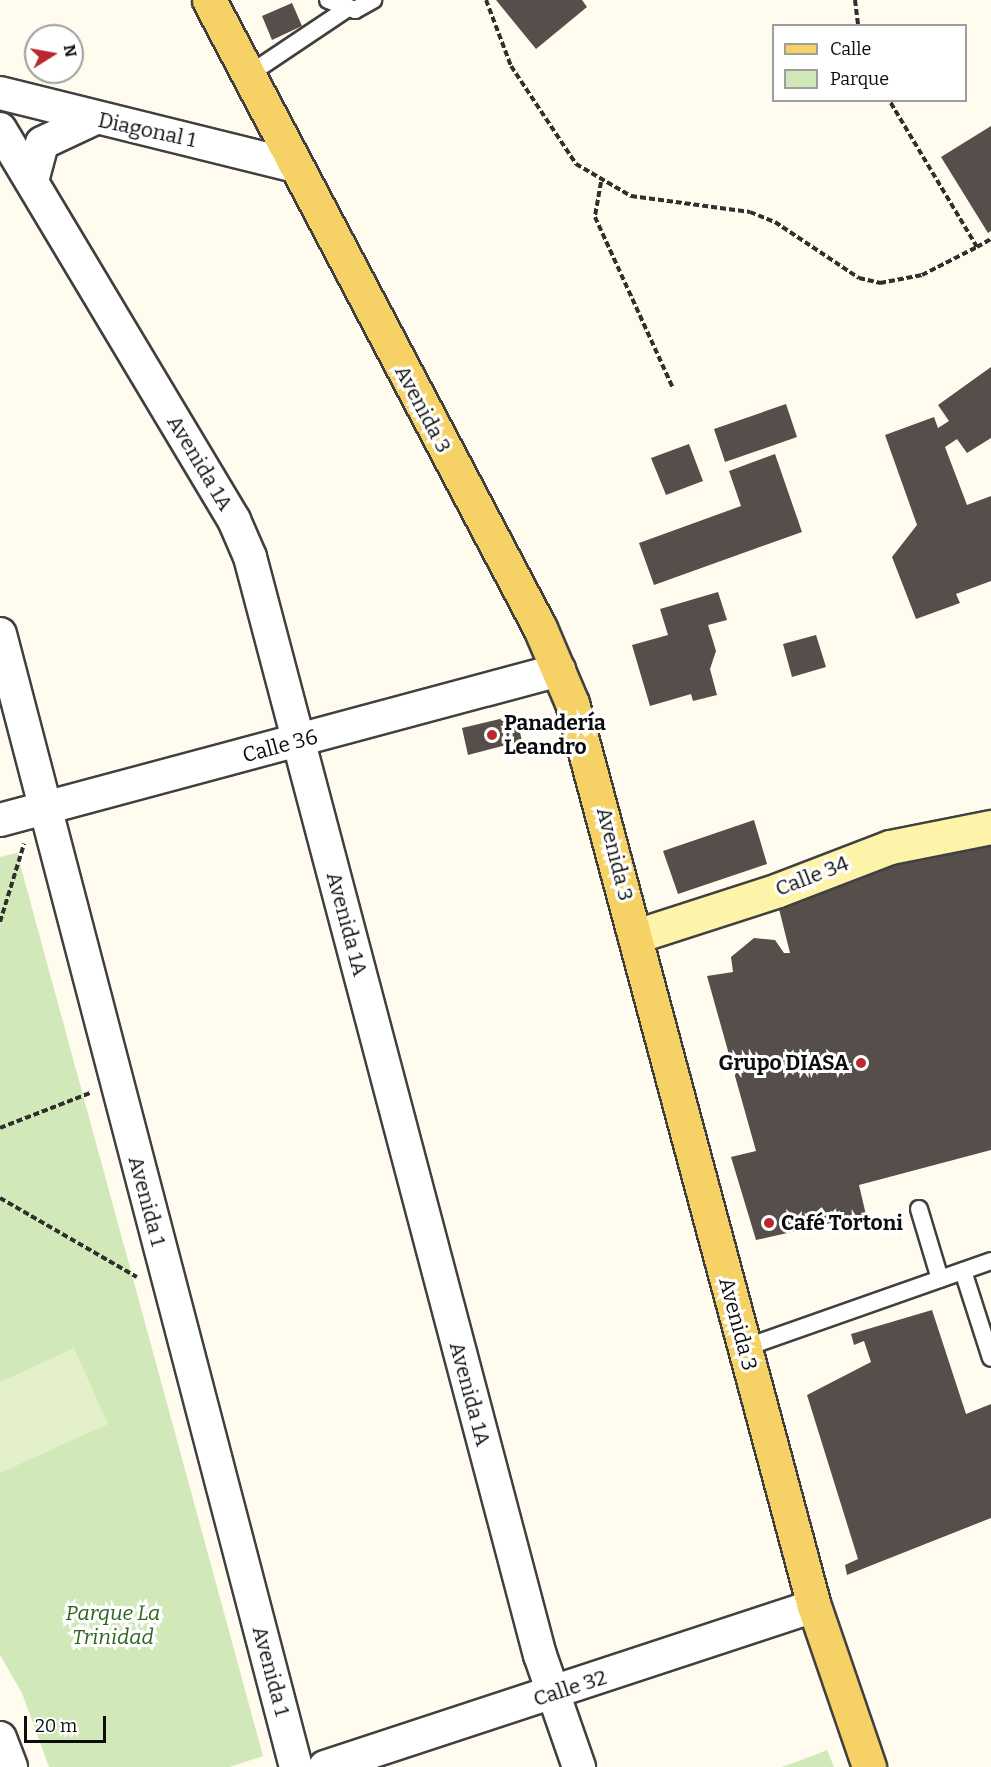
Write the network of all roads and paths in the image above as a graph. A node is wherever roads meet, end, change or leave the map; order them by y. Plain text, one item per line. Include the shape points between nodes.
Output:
1 (328, 0) edge
2 (373, 0) edge
3 (486, 0) edge
4 (855, 0) edge
5 (217, 2) edge
6 (345, 10) junction
7 (858, 24) edge
8 (248, 75) junction
9 (0, 93) edge
10 (889, 102) edge
11 (93, 119) junction
12 (0, 129) edge
13 (294, 166) junction
14 (32, 181) junction
15 (601, 182) junction
16 (991, 239) edge
17 (977, 247) junction
18 (673, 388) dead end
19 (0, 634) edge
20 (559, 670) junction
21 (300, 741) junction
22 (45, 808) junction
23 (0, 820) edge
24 (991, 826) edge
25 (25, 841) dead end
26 (0, 922) edge
27 (636, 936) junction
28 (94, 1091) dead end
29 (0, 1128) edge
30 (0, 1198) edge
31 (919, 1209) dead end
32 (991, 1261) edge
33 (963, 1271) junction
34 (940, 1279) junction
35 (146, 1282) dead end
36 (744, 1348) junction
37 (991, 1358) edge
38 (814, 1606) junction
39 (551, 1694) junction
40 (0, 1738) edge
41 (11, 1767) edge
42 (296, 1767) edge
43 (325, 1767) edge
44 (579, 1767) edge
45 (869, 1767) edge

1 - 6 lane
2 - 6 lane
3 - 15 path via 511,66 576,164
4 - 7 path
5 - 8 main road, Avenida 3
6 - 8 lane
8 - 13 main road, Avenida 3
9 - 11 street, Diagonal 1
10 - 17 path
11 - 13 street, Diagonal 1
11 - 14 street via 42,143
12 - 14 street, Avenida 1A
13 - 20 main road, Avenida 3
14 - 21 street, Avenida 1A via 238,529 258,582
15 - 17 path via 631,196 680,206 750,212 775,222 859,278 880,283 922,275
15 - 18 path via 595,217
16 - 17 path
19 - 22 street, Avenida 1
20 - 21 street, Calle 36
20 - 27 main road, Avenida 3 via 594,773
21 - 22 street, Calle 36
21 - 39 street, Avenida 1A
22 - 23 street, Calle 36
22 - 42 street, Avenida 1
24 - 27 street, Calle 34 via 890,847 778,891
25 - 26 path
27 - 36 main road, Avenida 3
28 - 29 path
30 - 35 path
31 - 34 lane
32 - 33 lane
33 - 34 lane
33 - 37 lane
34 - 36 lane
36 - 38 main road, Avenida 3
38 - 39 street, Calle 32
38 - 45 main road, Avenida 3
39 - 43 street, Calle 32
39 - 44 street, Avenida 1A
40 - 41 street

